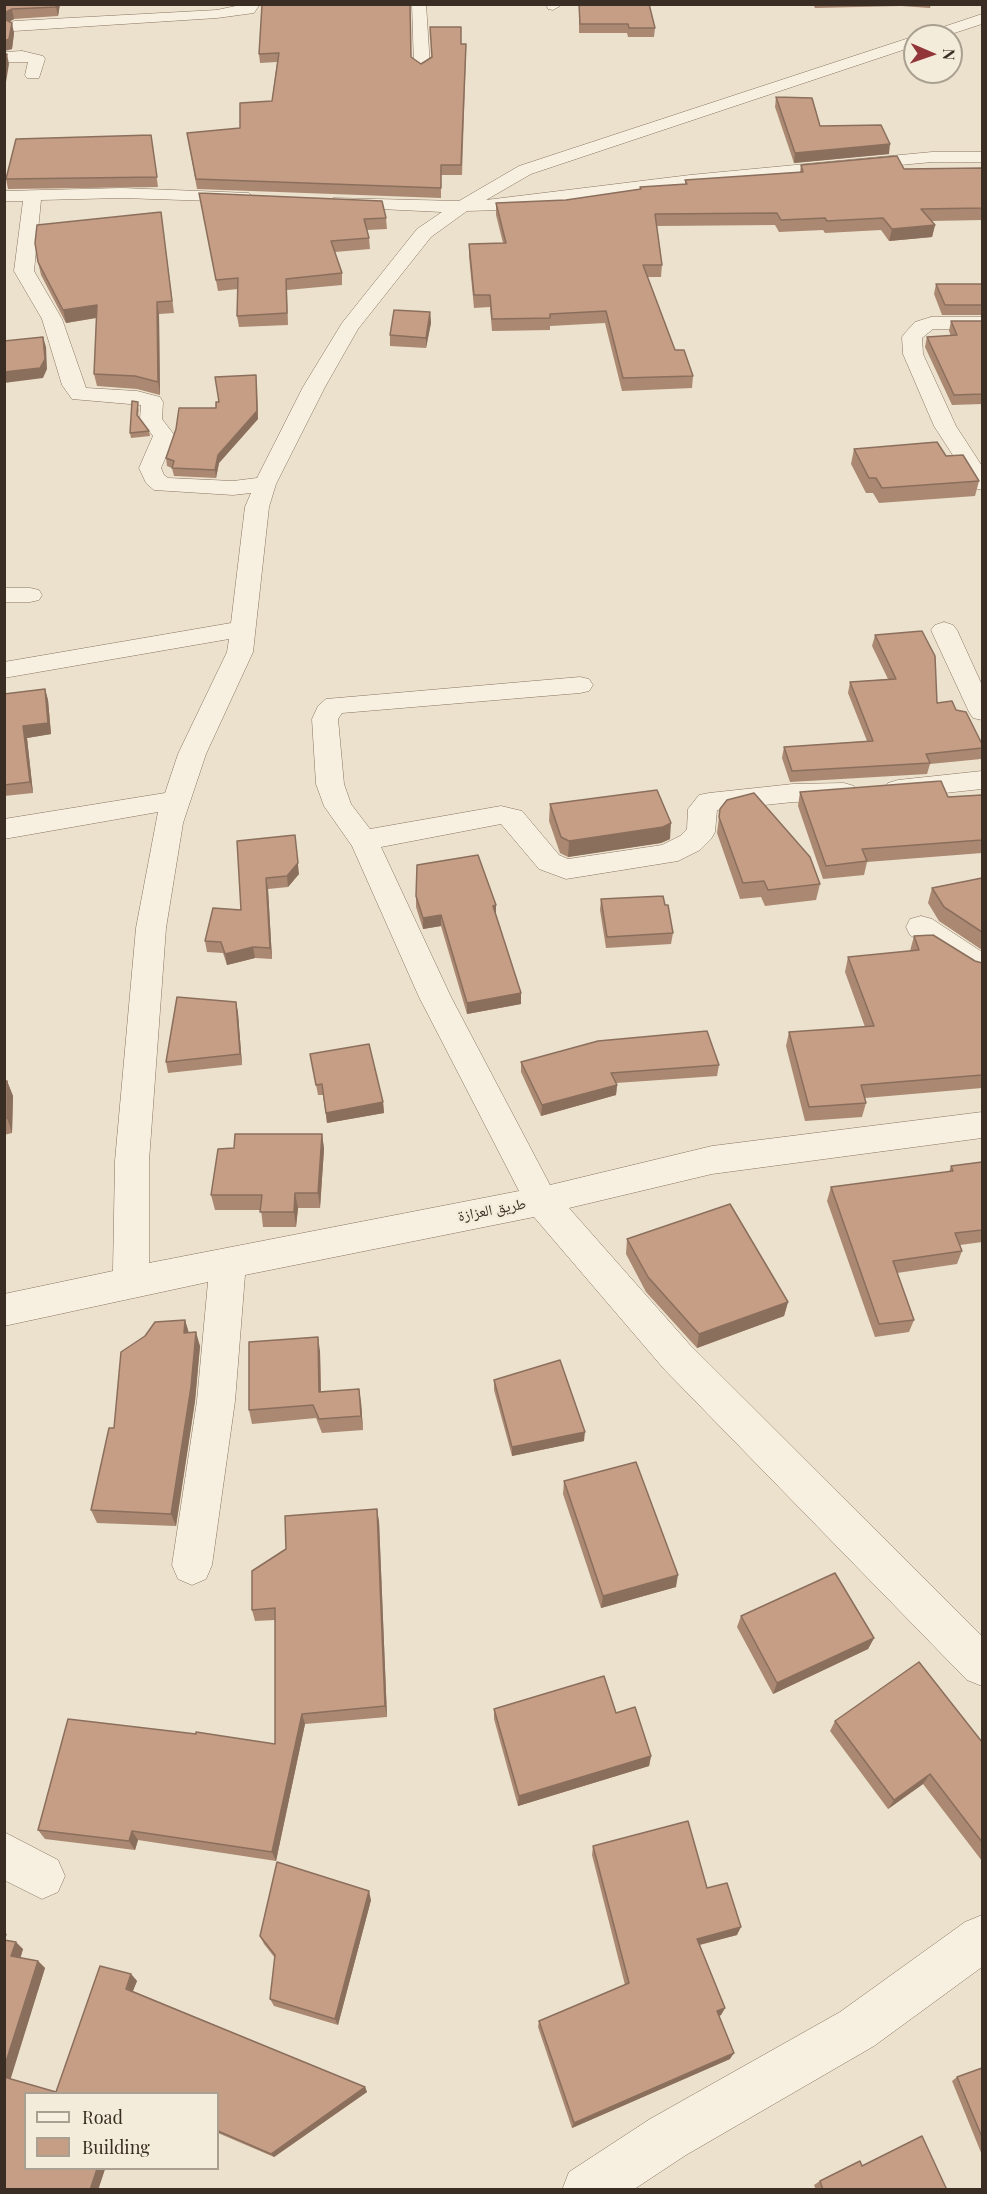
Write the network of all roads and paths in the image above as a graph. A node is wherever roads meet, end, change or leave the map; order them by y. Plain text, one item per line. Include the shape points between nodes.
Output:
1 (253, 4) edge
2 (419, 4) edge
3 (982, 20) edge
4 (14, 26) edge
5 (963, 26) edge
6 (903, 45) edge
7 (4, 57) edge
8 (422, 66) edge
9 (33, 75) dead end
10 (982, 157) edge
11 (33, 195) junction
12 (4, 196) edge
13 (266, 198) edge
14 (326, 201) edge
15 (461, 207) junction
16 (982, 322) edge
17 (265, 483) junction
18 (982, 483) edge
19 (4, 595) edge
20 (30, 595) dead end
21 (241, 629) junction
22 (944, 630) dead end
23 (4, 670) edge
24 (580, 685) dead end
25 (982, 712) edge
26 (982, 780) edge
27 (177, 800) junction
28 (4, 829) edge
29 (366, 844) junction
30 (921, 927) dead end
31 (982, 966) edge
32 (982, 1127) edge
33 (541, 1201) junction
34 (228, 1262) junction
35 (131, 1282) junction
36 (4, 1310) edge
37 (192, 1565) dead end
38 (982, 1665) edge
39 (982, 1939) edge
40 (587, 2190) edge

1 - 4 street via 249,10 217,14
2 - 8 street
3 - 5 street
6 - 15 street via 540,164
7 - 9 street via 37,59
10 - 15 street via 938,156 800,169
11 - 12 street
11 - 13 street via 122,193
11 - 17 street via 24,271 52,319 73,385 80,394 137,397 152,402 151,419 164,436 150,468 162,485 233,488
14 - 15 street
15 - 17 street via 412,244 349,327
16 - 18 street via 931,323 912,337 914,354 945,426
17 - 21 street via 257,507
19 - 20 street
21 - 23 street
21 - 27 street via 240,652 192,754
22 - 25 street
24 - 29 street via 335,705 325,719 330,784 338,806
26 - 29 street via 709,802 702,809 700,832 690,843 668,854 566,869 549,862 512,818 501,815 373,838
27 - 28 street
27 - 35 street via 169,823 151,928 132,1161
29 - 33 street via 435,997
30 - 31 street
32 - 33 street, طريق العزازة via 712,1160
33 - 34 street, طريق العزازة
33 - 38 street via 677,1357
34 - 35 street, طريق العزازة
34 - 37 street via 216,1401
35 - 36 street, طريق العزازة
39 - 40 street via 857,2029 668,2138

